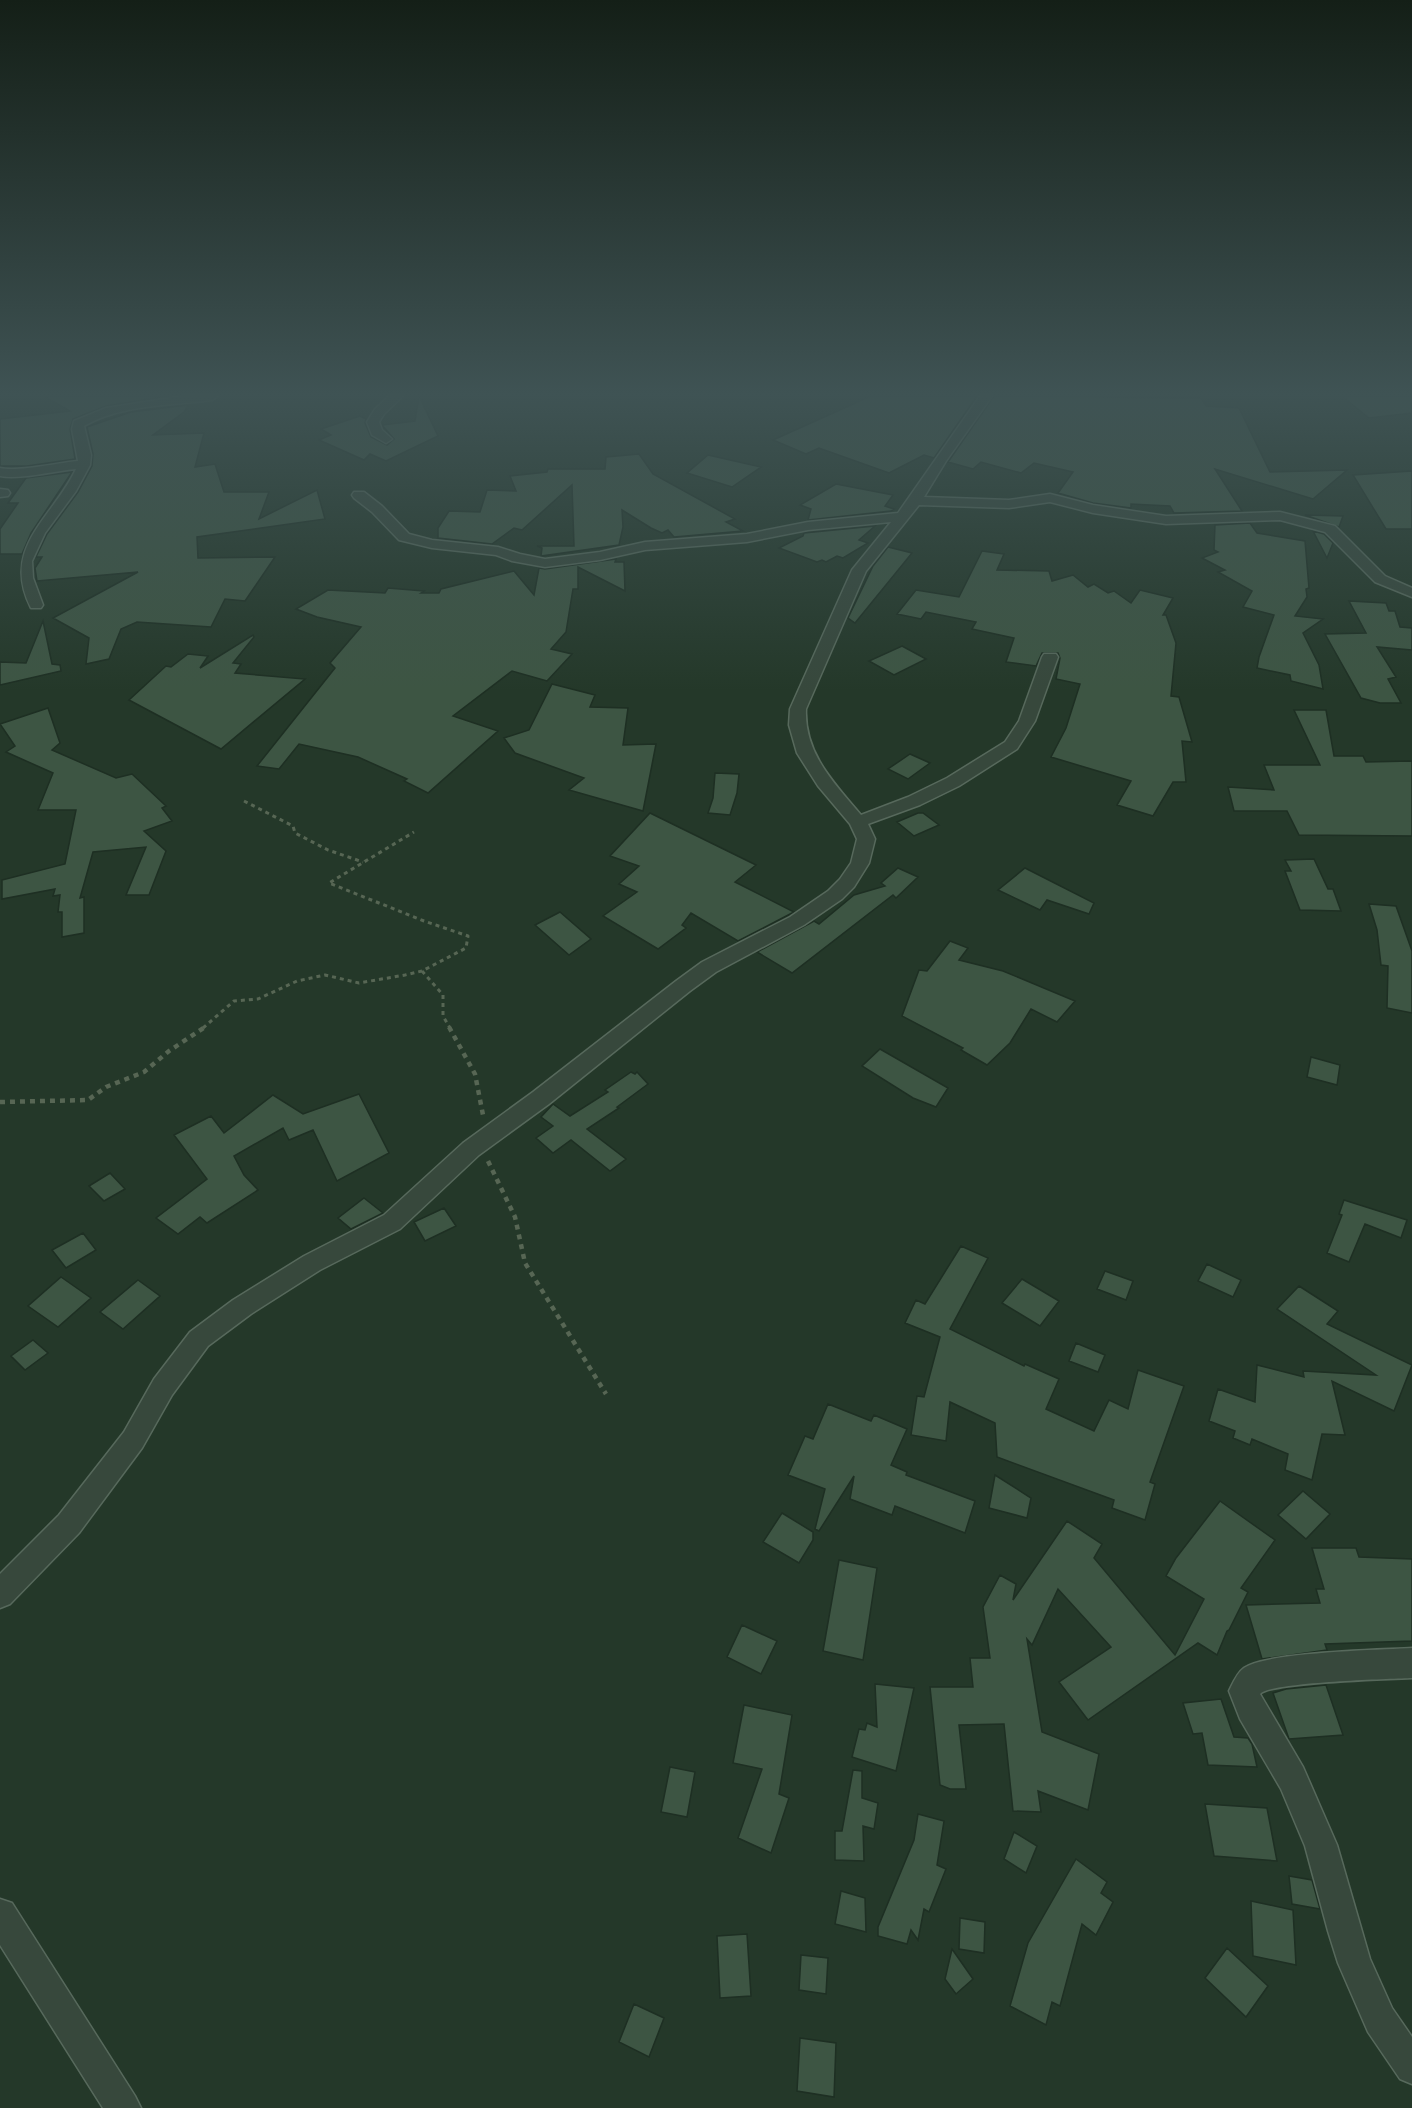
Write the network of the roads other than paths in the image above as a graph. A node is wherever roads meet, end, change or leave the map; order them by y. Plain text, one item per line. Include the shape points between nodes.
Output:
1 (66, 494) edge
2 (919, 494) edge
3 (359, 495) dead end
4 (915, 501) junction
5 (900, 518) junction
6 (1412, 593) edge
7 (36, 604) dead end
8 (1050, 657) dead end
9 (858, 822) junction
10 (0, 1594) edge
11 (1412, 1663) edge
12 (0, 1915) edge
13 (1412, 2067) edge
14 (123, 2108) edge

1 - 7 street via 27,550 24,573
2 - 4 street
3 - 5 street via 404,537 545,562 645,546
4 - 5 street
4 - 6 street via 1010,504 1050,498 1166,520 1280,516 1330,529 1380,579
5 - 9 street via 859,570 798,709 797,725 805,753
8 - 9 street via 1027,721 1011,746 953,782
9 - 10 street via 866,839 865,849 847,883 835,895 683,986 471,1149 392,1222 312,1263 199,1339 164,1387 133,1440 69,1524
11 - 13 street via 1289,1671 1255,1678 1244,1691 1292,1778 1322,1845 1344,1931 1380,2020
12 - 14 street

